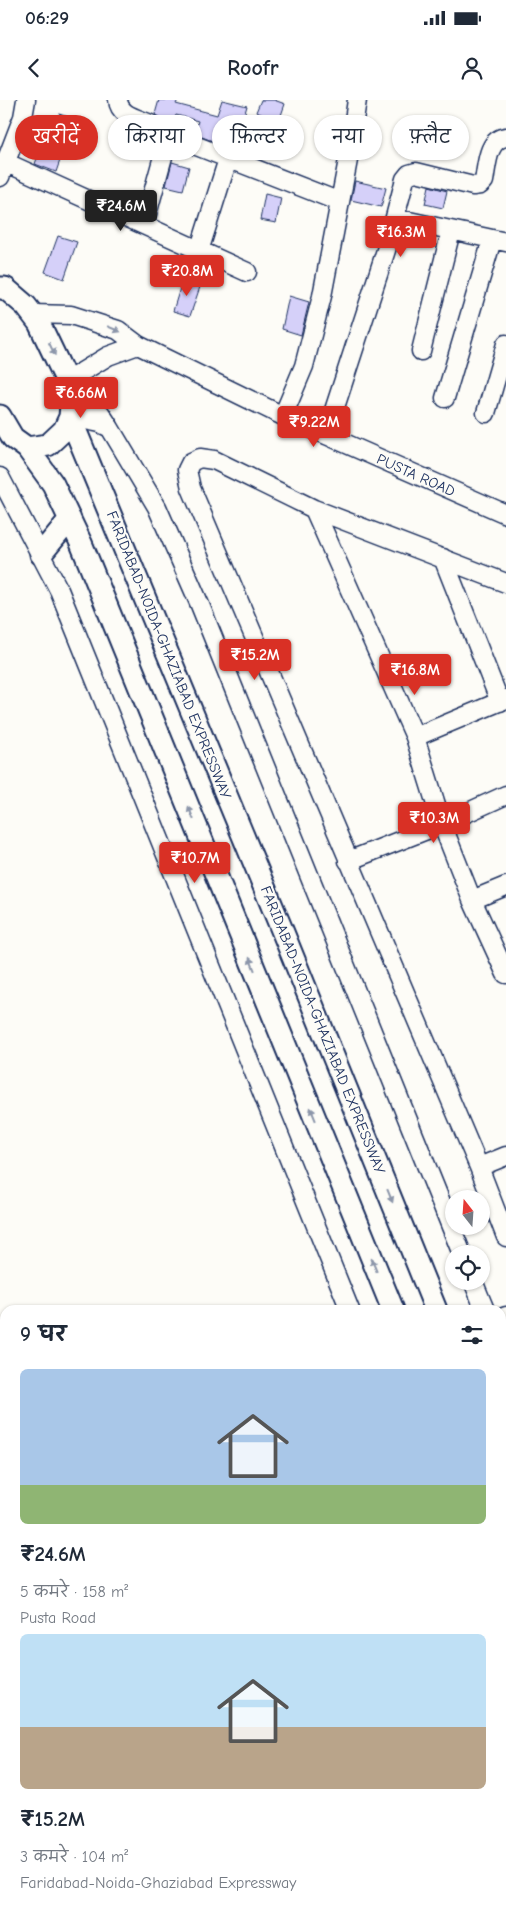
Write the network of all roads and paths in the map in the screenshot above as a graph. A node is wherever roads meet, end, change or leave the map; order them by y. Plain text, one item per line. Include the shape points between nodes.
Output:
1 (26, 100) edge
2 (118, 100) edge
3 (357, 100) edge
4 (129, 115) edge
5 (506, 137) edge
6 (161, 160) edge
7 (228, 160) edge
8 (231, 160) edge
9 (3, 170) edge
10 (340, 202) junction
11 (395, 218) junction
12 (144, 225) junction
13 (451, 231) junction
14 (499, 241) edge
15 (199, 251) junction
16 (247, 272) dead end
17 (2, 287) edge
18 (32, 314) junction
19 (506, 344) edge
20 (138, 345) junction
21 (421, 351) dead end
22 (70, 387) junction
23 (445, 398) dead end
24 (486, 413) dead end
25 (283, 416) junction
26 (70, 417) junction
27 (1, 418) edge
28 (110, 428) junction
29 (326, 436) junction
30 (27, 448) junction
31 (0, 477) edge
32 (314, 509) junction
33 (506, 514) edge
34 (70, 519) junction
35 (41, 554) junction
36 (443, 558) junction
37 (506, 584) edge
38 (503, 700) edge
39 (416, 737) junction
40 (506, 795) edge
41 (442, 824) junction
42 (348, 861) junction
43 (506, 886) edge
44 (472, 900) junction
45 (506, 974) edge
46 (506, 1156) edge
47 (479, 1168) junction
48 (506, 1237) edge
49 (458, 1245) edge
50 (477, 1290) edge
51 (348, 1305) edge
52 (391, 1305) edge
53 (434, 1305) edge
54 (483, 1305) edge

1 - 9 street via 23,118
2 - 4 street via 119,108
3 - 10 street
5 - 11 street via 493,143 484,181 480,185 416,172 409,174
6 - 12 street
7 - 15 street
8 - 10 street
9 - 12 street
10 - 25 street via 322,296 304,366
11 - 13 street
11 - 29 street
12 - 15 street
13 - 14 street
13 - 21 street
14 - 23 street
15 - 16 street
17 - 18 main road
18 -> 20 street, PUSTA ROAD via 71,315 118,330
18 -> 22 main road
19 - 24 street
20 - 22 street via 108,356
20 - 25 street, PUSTA ROAD
22 - 26 main road, FARIDABAD-NOIDA-GHAZIABAD EXPRESSWAY
22 - 28 street via 101,414
25 - 29 street, PUSTA ROAD
26 - 28 street
26 - 30 main road, FARIDABAD-NOIDA-GHAZIABAD EXPRESSWAY via 64,430 48,445
26 -> 53 main road, FARIDABAD-NOIDA-GHAZIABAD EXPRESSWAY
27 - 30 main road via 13,438
28 - 49 street via 157,507 200,606
29 - 33 street, PUSTA ROAD
30 - 34 main road via 53,484
31 - 35 street
32 - 36 street
32 - 39 street
32 - 42 street via 214,460 200,458 191,462 187,470 191,488
34 - 35 main road
52 -> 34 main road
35 - 51 street via 59,590
36 - 37 street
36 - 38 street
38 - 39 street
39 - 41 street
40 - 41 street
41 - 42 street
41 - 44 street
42 - 47 street
43 - 44 street
44 - 45 street
46 - 47 street
47 - 48 street
50 - 54 street

